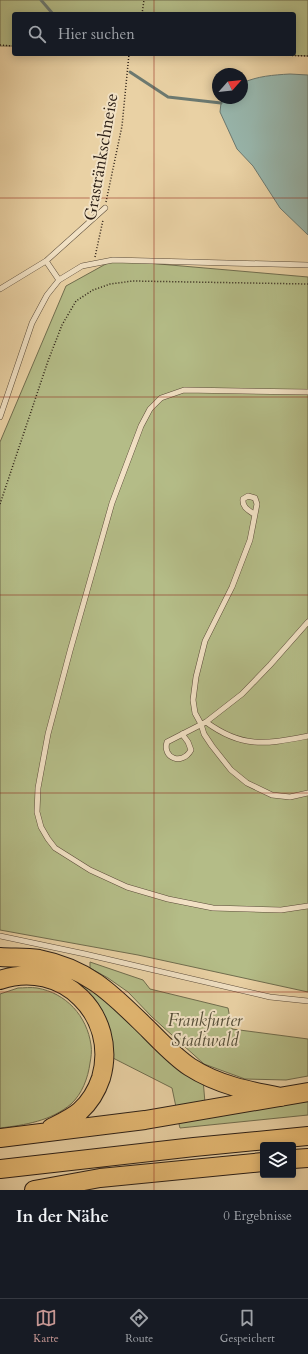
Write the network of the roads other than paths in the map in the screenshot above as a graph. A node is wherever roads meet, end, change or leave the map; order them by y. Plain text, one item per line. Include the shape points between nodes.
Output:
1 (105, 208) road end
2 (46, 261) junction
3 (308, 265) edge
4 (59, 280) junction
5 (0, 289) edge
6 (308, 392) edge
7 (0, 417) edge
8 (254, 514) dead end
9 (308, 622) edge
10 (203, 723) junction
11 (182, 734) junction
12 (308, 736) edge
13 (308, 794) edge
14 (308, 906) edge
15 (0, 936) edge
16 (0, 957) edge
17 (0, 980) edge
18 (308, 1001) edge
19 (308, 1092) edge
20 (281, 1097) junction
21 (38, 1134) junction
22 (308, 1136) edge
23 (0, 1138) edge
24 (308, 1158) edge
25 (296, 1159) edge
26 (260, 1162) edge
27 (0, 1169) edge
28 (34, 1190) edge

1 - 2 lane
2 - 4 lane
2 - 5 lane
3 - 4 lane via 113,260 82,266
4 - 7 lane via 47,295 32,323
6 - 14 lane via 184,390 161,398 150,409 112,503 70,650 48,734 38,788 37,812 41,827 55,848 90,870 127,887 213,908 281,910
8 - 10 lane via 250,540 201,655 193,700 195,713
9 - 10 lane via 242,694
10 - 11 lane
10 - 12 lane via 233,738 248,742 276,742
10 - 13 lane via 204,734 212,746 231,770 247,783 272,795 290,797
11 - 11 lane via 191,750 181,759 173,758 168,753 167,742
15 - 18 lane via 270,997
16 - 20 highway via 38,959 82,973 114,996 189,1066 225,1084
17 - 21 highway via 36,976 69,988 89,1006 96,1017 104,1041 102,1073 88,1103 72,1117
19 - 20 highway
20 - 21 highway via 145,1120
21 - 23 highway
22 - 27 highway
24 - 25 highway
26 - 28 highway via 100,1178

